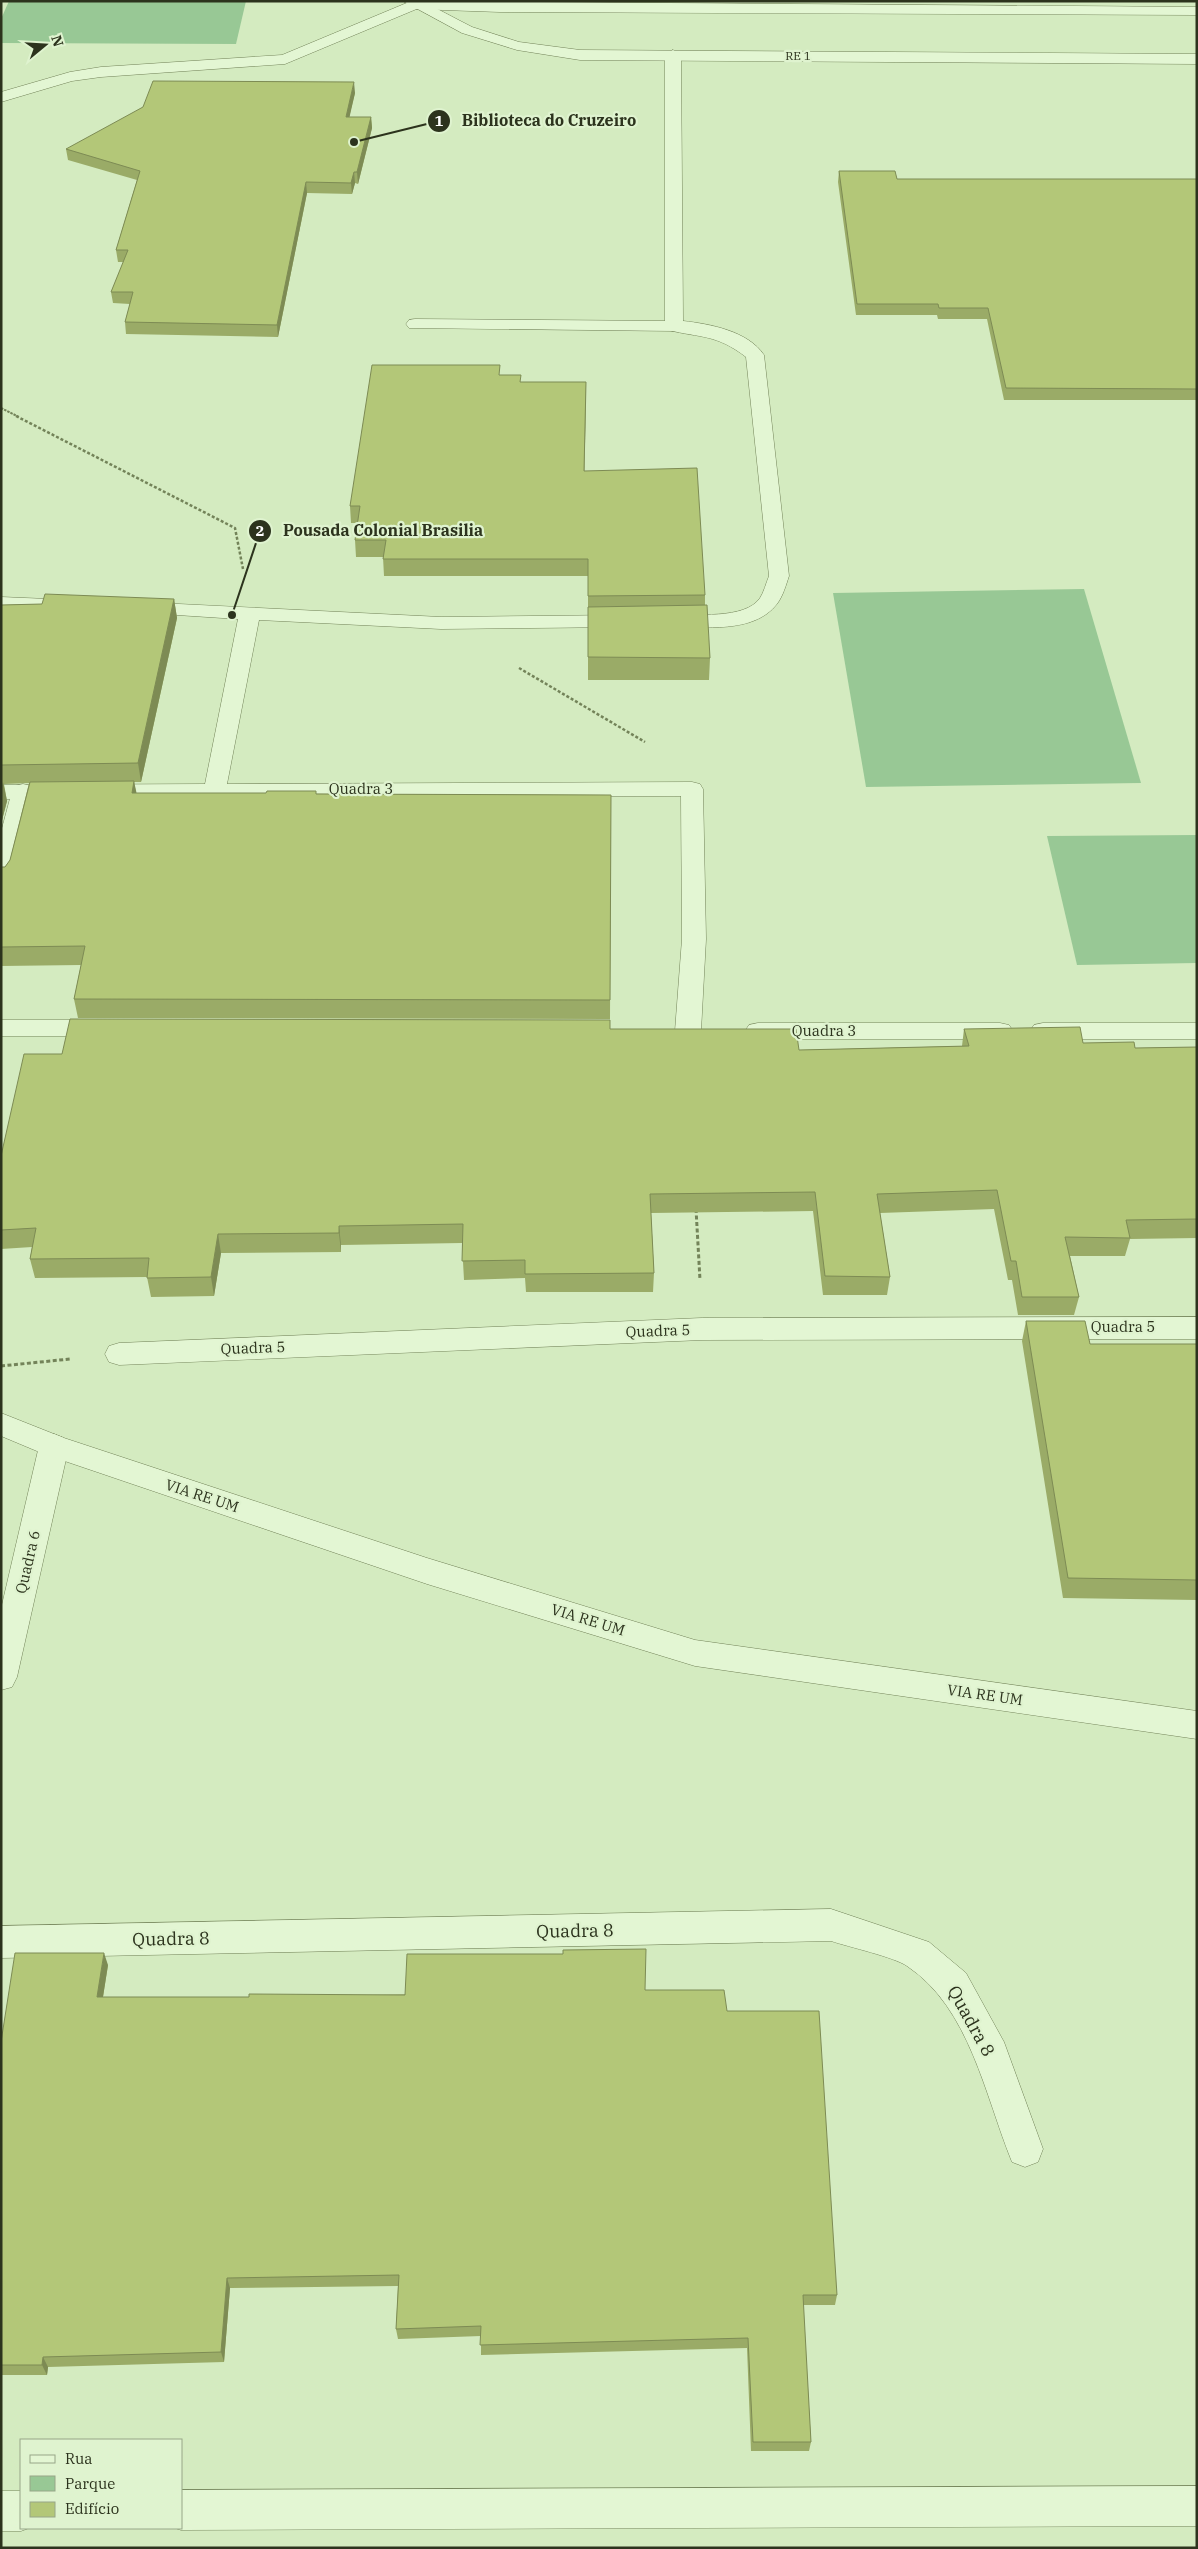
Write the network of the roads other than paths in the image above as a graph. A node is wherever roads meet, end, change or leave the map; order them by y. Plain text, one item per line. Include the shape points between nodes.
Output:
1 (412, 3) edge
2 (1197, 11) edge
3 (673, 55) junction
4 (1197, 59) edge
5 (1, 97) edge
6 (415, 324) dead end
7 (674, 326) junction
8 (1, 603) edge
9 (88, 606) edge
10 (117, 607) edge
11 (251, 612) junction
12 (215, 789) junction
13 (12, 792) edge
14 (1, 879) edge
15 (1, 1028) edge
16 (131, 1028) edge
17 (688, 1031) edge
18 (738, 1031) edge
19 (1197, 1031) edge
20 (1197, 1328) edge
21 (119, 1354) road end
22 (1, 1424) edge
23 (54, 1446) junction
24 (1, 1677) edge
25 (1197, 1725) edge
26 (1, 1942) edge
27 (1025, 2149) dead end
28 (1197, 2506) edge
29 (182, 2510) edge
30 (1, 2511) edge
31 (20, 2511) edge

1 - 2 street via 510,8
1 - 3 street, RE 1 via 467,30 517,46 580,55
1 - 5 street via 285,59 101,72 70,77
3 - 4 street, RE 1
3 - 7 street
6 - 7 street
7 - 11 street via 715,332 737,340 755,355 779,576 769,601 756,614 724,620 441,623
8 - 9 street
10 - 11 street
11 - 12 street
12 - 13 street, Quadra 3
12 - 17 street, Quadra 3 via 692,789 694,939
13 - 14 street
15 - 16 street
18 - 19 street, Quadra 3
20 - 21 street, Quadra 5 via 702,1329
22 - 23 street, VIA RE UM
23 - 24 street, Quadra 6
23 - 25 street, VIA RE UM via 427,1571 695,1653
26 - 27 street, Quadra 8 via 831,1925 917,1953 954,1985 992,2054
28 - 29 street
30 - 31 street

